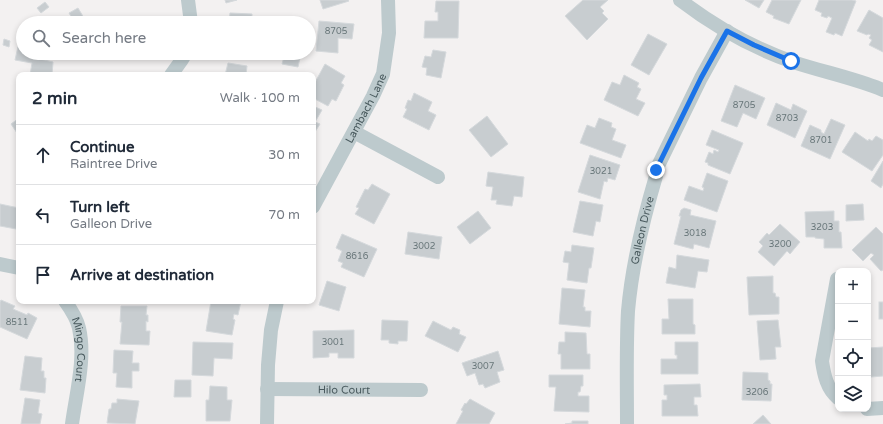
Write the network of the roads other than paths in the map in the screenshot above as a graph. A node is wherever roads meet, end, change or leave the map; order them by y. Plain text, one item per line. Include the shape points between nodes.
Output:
1 (188, 0) edge
2 (388, 0) edge
3 (680, 0) edge
4 (190, 16) edge
5 (727, 31) junction
6 (182, 60) edge
7 (173, 72) edge
8 (883, 90) edge
9 (354, 132) junction
10 (438, 177) dead end
11 (316, 202) edge
12 (0, 264) edge
13 (16, 267) edge
14 (835, 290) edge
15 (67, 304) edge
16 (276, 304) edge
17 (267, 389) junction
18 (421, 390) dead end
19 (835, 395) edge
20 (883, 408) edge
21 (871, 409) edge
22 (72, 424) edge
23 (267, 424) edge
24 (627, 424) edge

1 - 4 street
2 - 9 street, Lambach Lane via 389,33 383,74
3 - 5 street
5 - 8 street via 791,61 862,81
5 - 24 street, Galleon Drive via 656,170 642,223 628,312
6 - 7 street
9 - 10 street
9 - 11 street, Lambach Lane
12 - 13 street
14 - 19 street via 822,361 828,387
15 - 22 street, Mingo Court via 79,327 82,344
16 - 17 street via 271,330
17 - 18 street, Hilo Court
17 - 23 street
20 - 21 street

